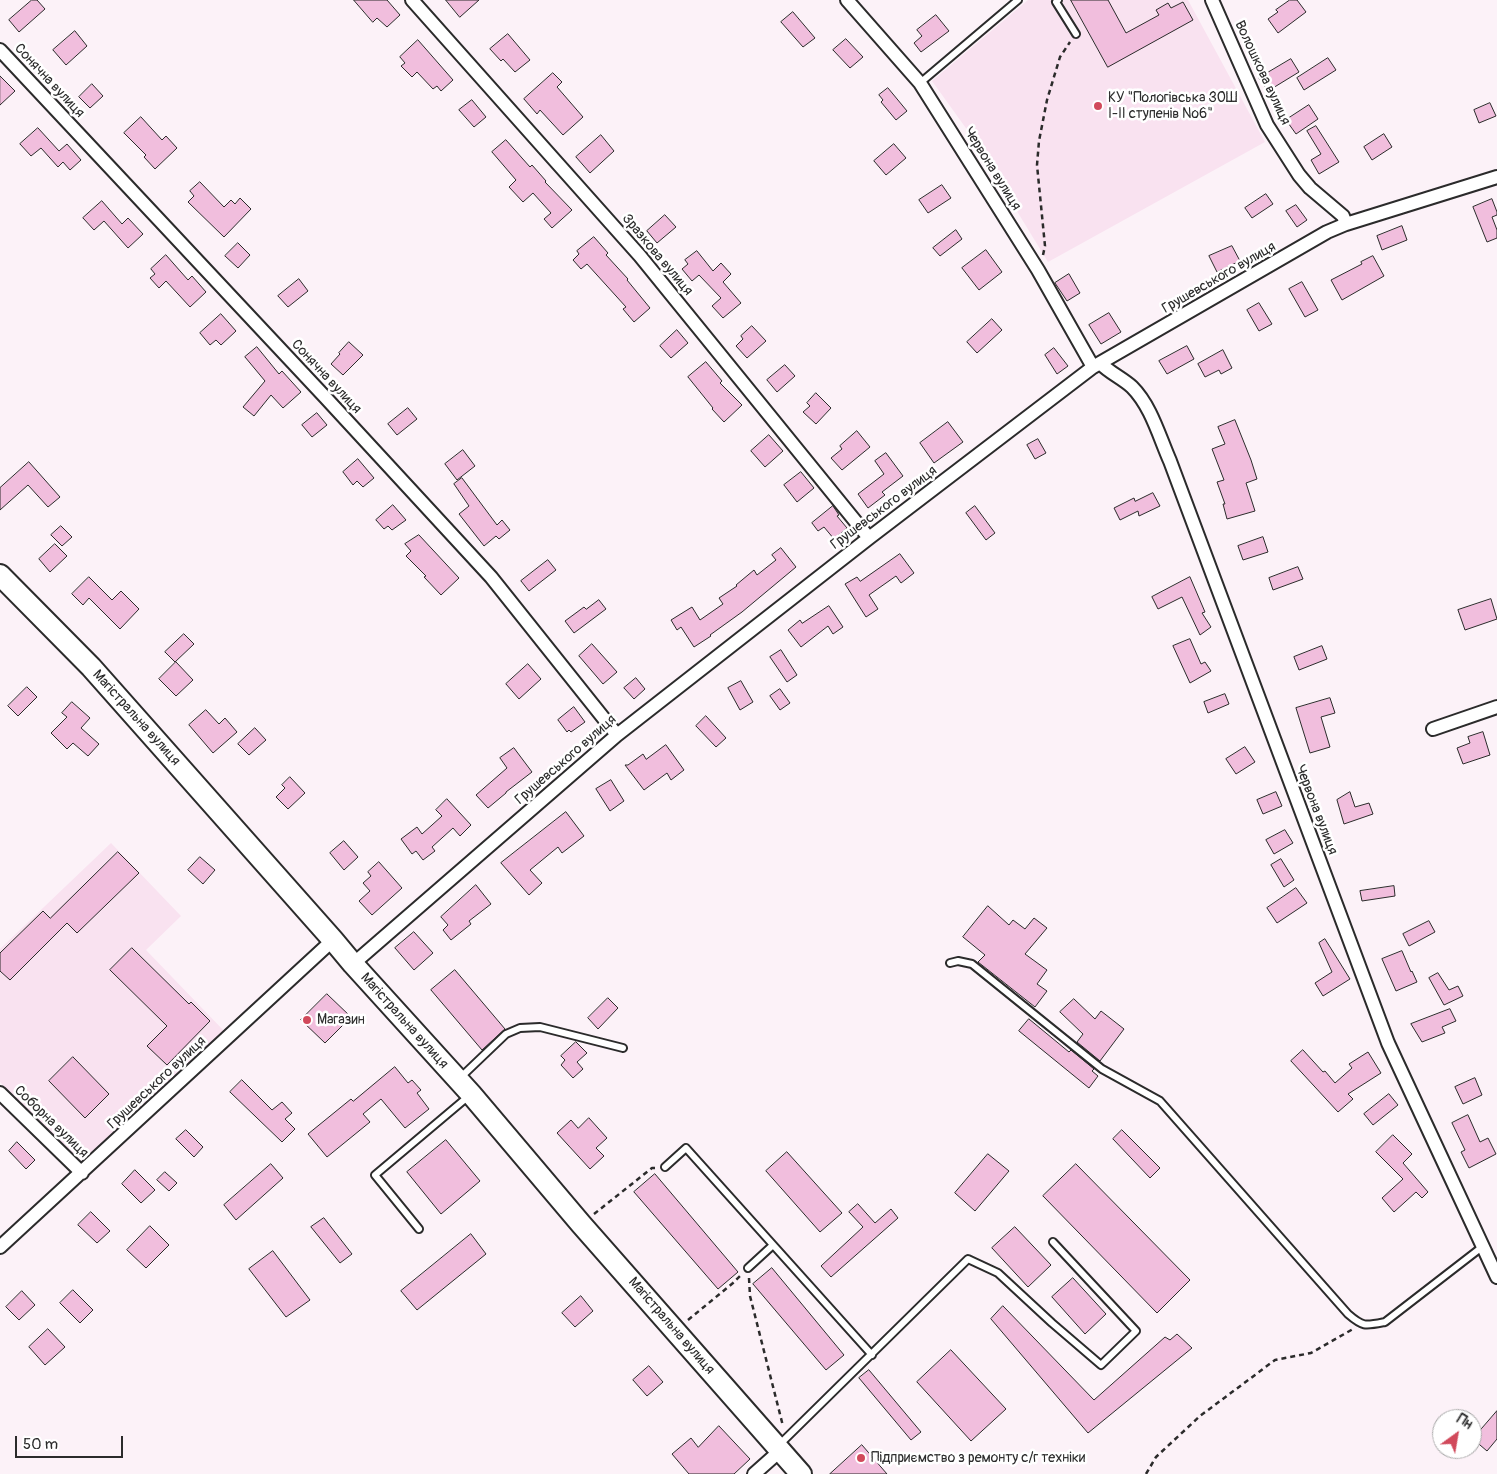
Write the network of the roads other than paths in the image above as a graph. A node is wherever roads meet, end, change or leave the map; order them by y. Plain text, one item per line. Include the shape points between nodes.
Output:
1 (412, 0) edge
2 (847, 0) edge
3 (1018, 0) edge
4 (1058, 0) edge
5 (1212, 0) edge
6 (1076, 34) road end
7 (0, 50) edge
8 (920, 83) junction
9 (1497, 177) edge
10 (1346, 224) junction
11 (1097, 365) junction
12 (869, 538) junction
13 (0, 575) edge
14 (1497, 707) edge
15 (1433, 729) dead end
16 (617, 735) junction
17 (333, 940) junction
18 (950, 963) dead end
19 (353, 964) junction
20 (622, 1048) dead end
21 (464, 1087) junction
22 (0, 1093) edge
23 (666, 1167) road end
24 (82, 1172) junction
25 (419, 1229) dead end
26 (1053, 1242) dead end
27 (773, 1245) junction
28 (0, 1247) edge
29 (1482, 1247) junction
30 (748, 1268) road end
31 (1497, 1277) edge
32 (872, 1355) junction
33 (780, 1442) junction
34 (754, 1474) edge
35 (801, 1474) edge

1 - 12 street, Зразкова вулиця via 640,256
2 - 8 street, Червона вулиця
3 - 8 lane
4 - 6 lane via 1056,2
5 - 10 street, Волошкова вулиця via 1267,124 1299,175 1343,216
7 - 16 street, Сонячна вулиця via 491,577
8 - 11 street, Червона вулиця
9 - 10 street, Грушевського вулиця
10 - 11 street, Грушевського вулиця
11 - 12 street, Грушевського вулиця
11 - 29 street, Червона вулиця via 1132,387 1139,396 1170,460 1388,1043
12 - 16 street, Грушевського вулиця
13 - 17 main road, Магістральна вулиця via 91,667
14 - 15 street
16 - 19 street, Грушевського вулиця
17 - 19 main road, Магістральна вулиця
17 - 24 street, Грушевського вулиця
18 - 29 lane via 958,960 972,964 1102,1069 1160,1101 1348,1314 1361,1324 1385,1322
19 - 21 main road, Магістральна вулиця
20 - 21 lane via 540,1027 520,1028 506,1034
21 - 25 lane via 375,1175
21 - 33 main road, Магістральна вулиця via 676,1331
22 - 24 street, Соборна вулиця
23 - 27 lane via 686,1148
24 - 28 street, Грушевського вулиця
26 - 32 lane via 1136,1331 1101,1365 998,1273 968,1259
27 - 30 lane
27 - 32 lane
29 - 31 street, Червона вулиця
32 - 33 lane
33 - 34 street
33 - 35 main road, Магістральна вулиця

